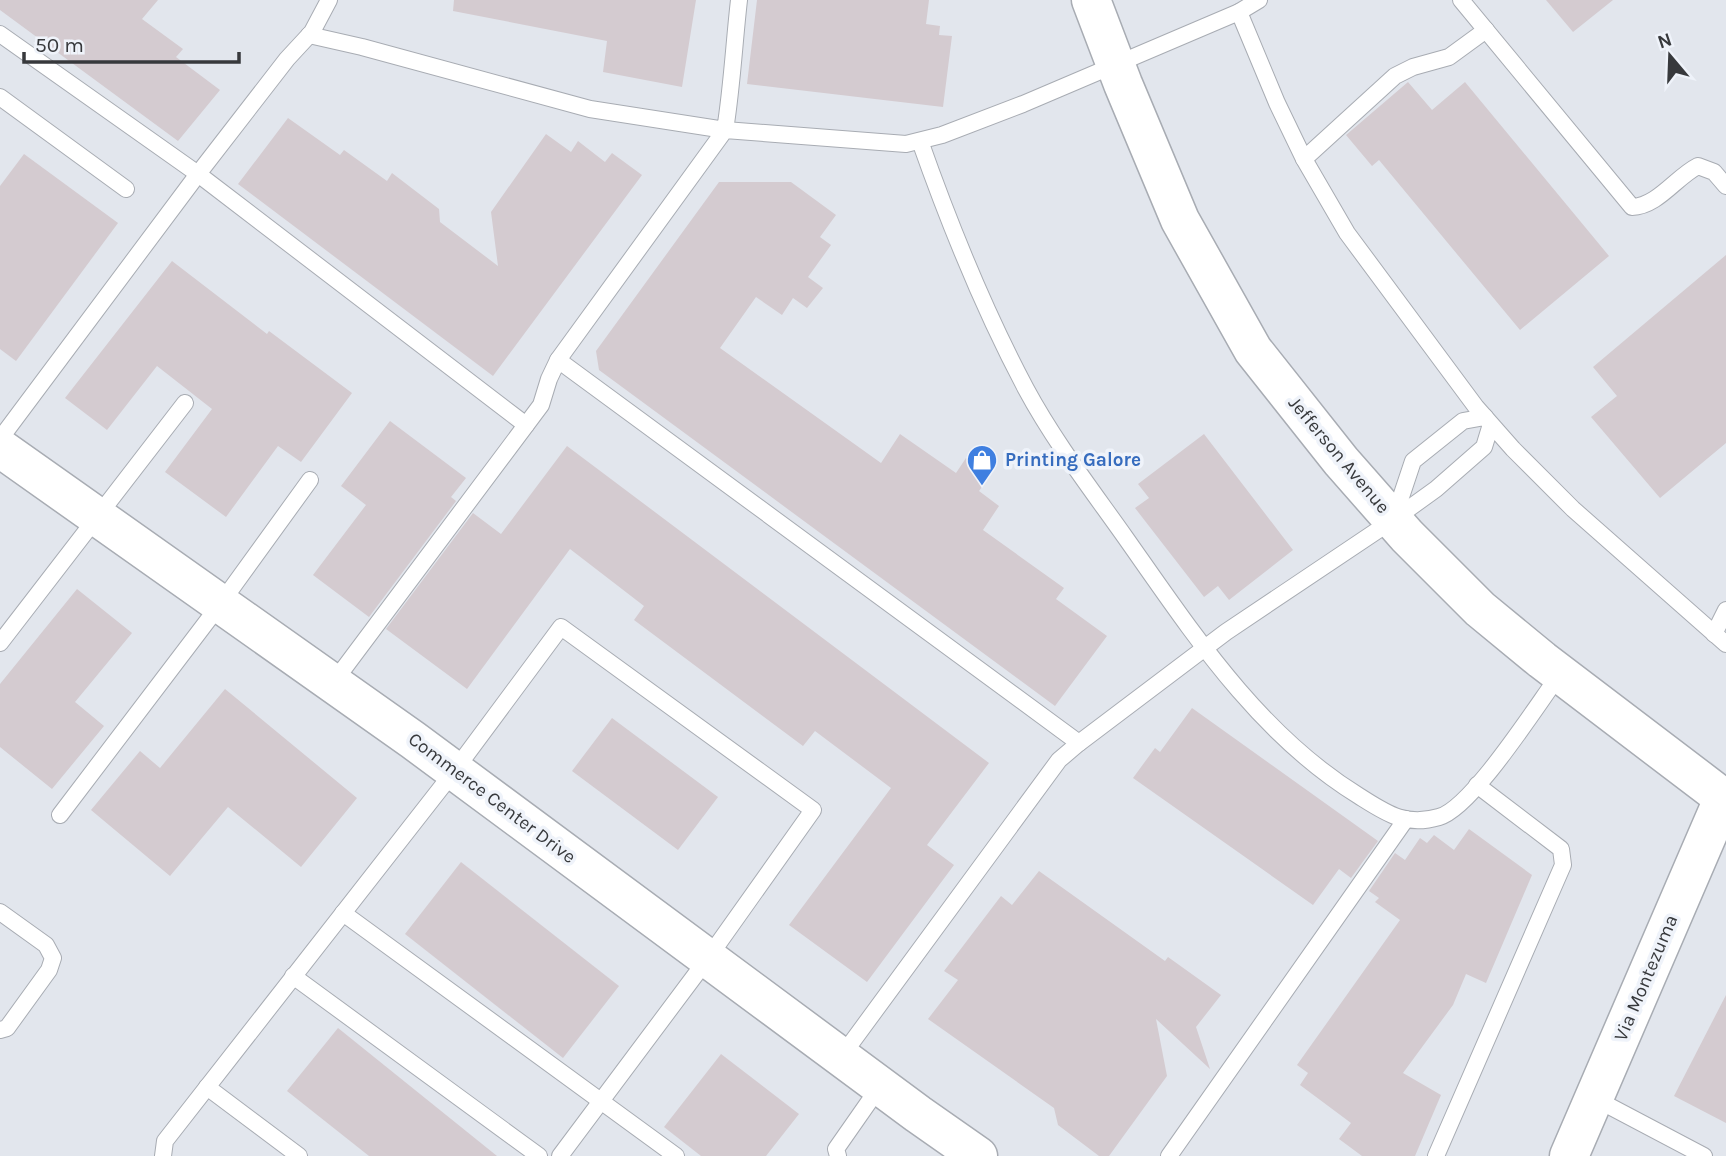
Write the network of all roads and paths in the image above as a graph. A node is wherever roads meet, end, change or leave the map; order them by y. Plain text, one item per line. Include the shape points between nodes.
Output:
1 (329, 0) edge
2 (739, 0) edge
3 (1091, 0) edge
4 (1259, 0) edge
5 (1461, 0) edge
6 (1239, 12) junction
7 (1486, 30) junction
8 (0, 34) edge
9 (309, 36) junction
10 (1116, 65) junction
11 (3, 106) edge
12 (725, 130) junction
13 (920, 141) junction
14 (1304, 159) junction
15 (198, 174) junction
16 (1726, 186) edge
17 (126, 189) dead end
18 (558, 360) junction
19 (185, 403) dead end
20 (1488, 421) junction
21 (526, 425) junction
22 (0, 439) edge
23 (0, 448) edge
24 (310, 480) dead end
25 (99, 517) junction
26 (1393, 520) junction
27 (220, 603) junction
28 (1726, 610) edge
29 (1720, 639) edge
30 (0, 643) edge
31 (1204, 649) junction
32 (1560, 674) junction
33 (333, 683) junction
34 (1079, 743) junction
35 (455, 770) junction
36 (1477, 785) junction
37 (1725, 797) edge
38 (60, 816) dead end
39 (1406, 819) junction
40 (0, 912) edge
41 (343, 913) junction
42 (708, 958) junction
43 (293, 976) junction
44 (0, 1030) edge
45 (841, 1057) junction
46 (880, 1086) junction
47 (207, 1087) junction
48 (1594, 1098) junction
49 (601, 1101) junction
50 (835, 1154) edge
51 (163, 1156) edge
52 (299, 1156) edge
53 (539, 1156) edge
54 (560, 1156) edge
55 (676, 1156) edge
56 (978, 1156) edge
57 (1169, 1156) edge
58 (1436, 1156) edge
59 (1569, 1156) edge
60 (1704, 1156) edge

1 - 9 lane
2 - 12 lane
3 - 10 street, Jefferson Avenue
4 - 6 lane
5 - 7 lane
6 - 10 lane
6 - 14 lane
7 - 14 lane via 1449,57 1395,76
7 - 16 lane via 1632,207 1645,207 1698,166 1714,172
8 - 15 lane
9 - 12 lane via 590,109
9 - 15 lane
10 - 13 lane
10 - 26 street, Jefferson Avenue via 1180,220 1253,349
11 - 17 lane
12 - 13 lane via 878,143
12 - 18 lane
13 - 31 lane via 978,290 1027,390 1074,465
14 - 20 lane via 1347,233
15 - 21 lane
15 - 22 lane
18 - 21 lane via 541,405
18 - 34 lane
19 - 25 lane
20 - 26 lane via 1484,447
20 - 26 lane via 1463,421 1413,461
20 - 29 lane via 1573,509
21 - 33 lane
23 - 25 street, Commerce Center Drive
24 - 27 lane
25 - 27 street, Commerce Center Drive
25 - 30 lane
26 - 31 lane
26 - 32 street, Jefferson Avenue via 1480,609
27 - 33 street, Commerce Center Drive
27 - 38 lane
28 - 29 lane
31 - 34 lane
31 - 39 lane via 1261,716 1330,778 1393,817
32 - 36 lane
32 - 37 street, Jefferson Avenue
33 - 35 street, Commerce Center Drive
34 - 45 lane via 1059,760
35 - 41 lane
35 - 42 street, Commerce Center Drive
35 - 42 lane via 561,627 813,810
36 - 39 lane via 1441,817
36 - 58 lane via 1560,849 1563,864
37 - 48 street, Via Montezuma
39 - 57 lane
40 - 44 lane via 46,946 53,958 7,1028
41 - 43 lane
41 - 49 lane
42 - 45 street, Commerce Center Drive
42 - 49 lane
43 - 47 lane
43 - 53 lane
45 - 46 street, Commerce Center Drive
46 - 50 lane
46 - 56 street, Commerce Center Drive
47 - 51 lane via 164,1140
47 - 52 lane
48 - 59 street, Via Montezuma
48 - 60 lane
49 - 54 lane
49 - 55 lane

